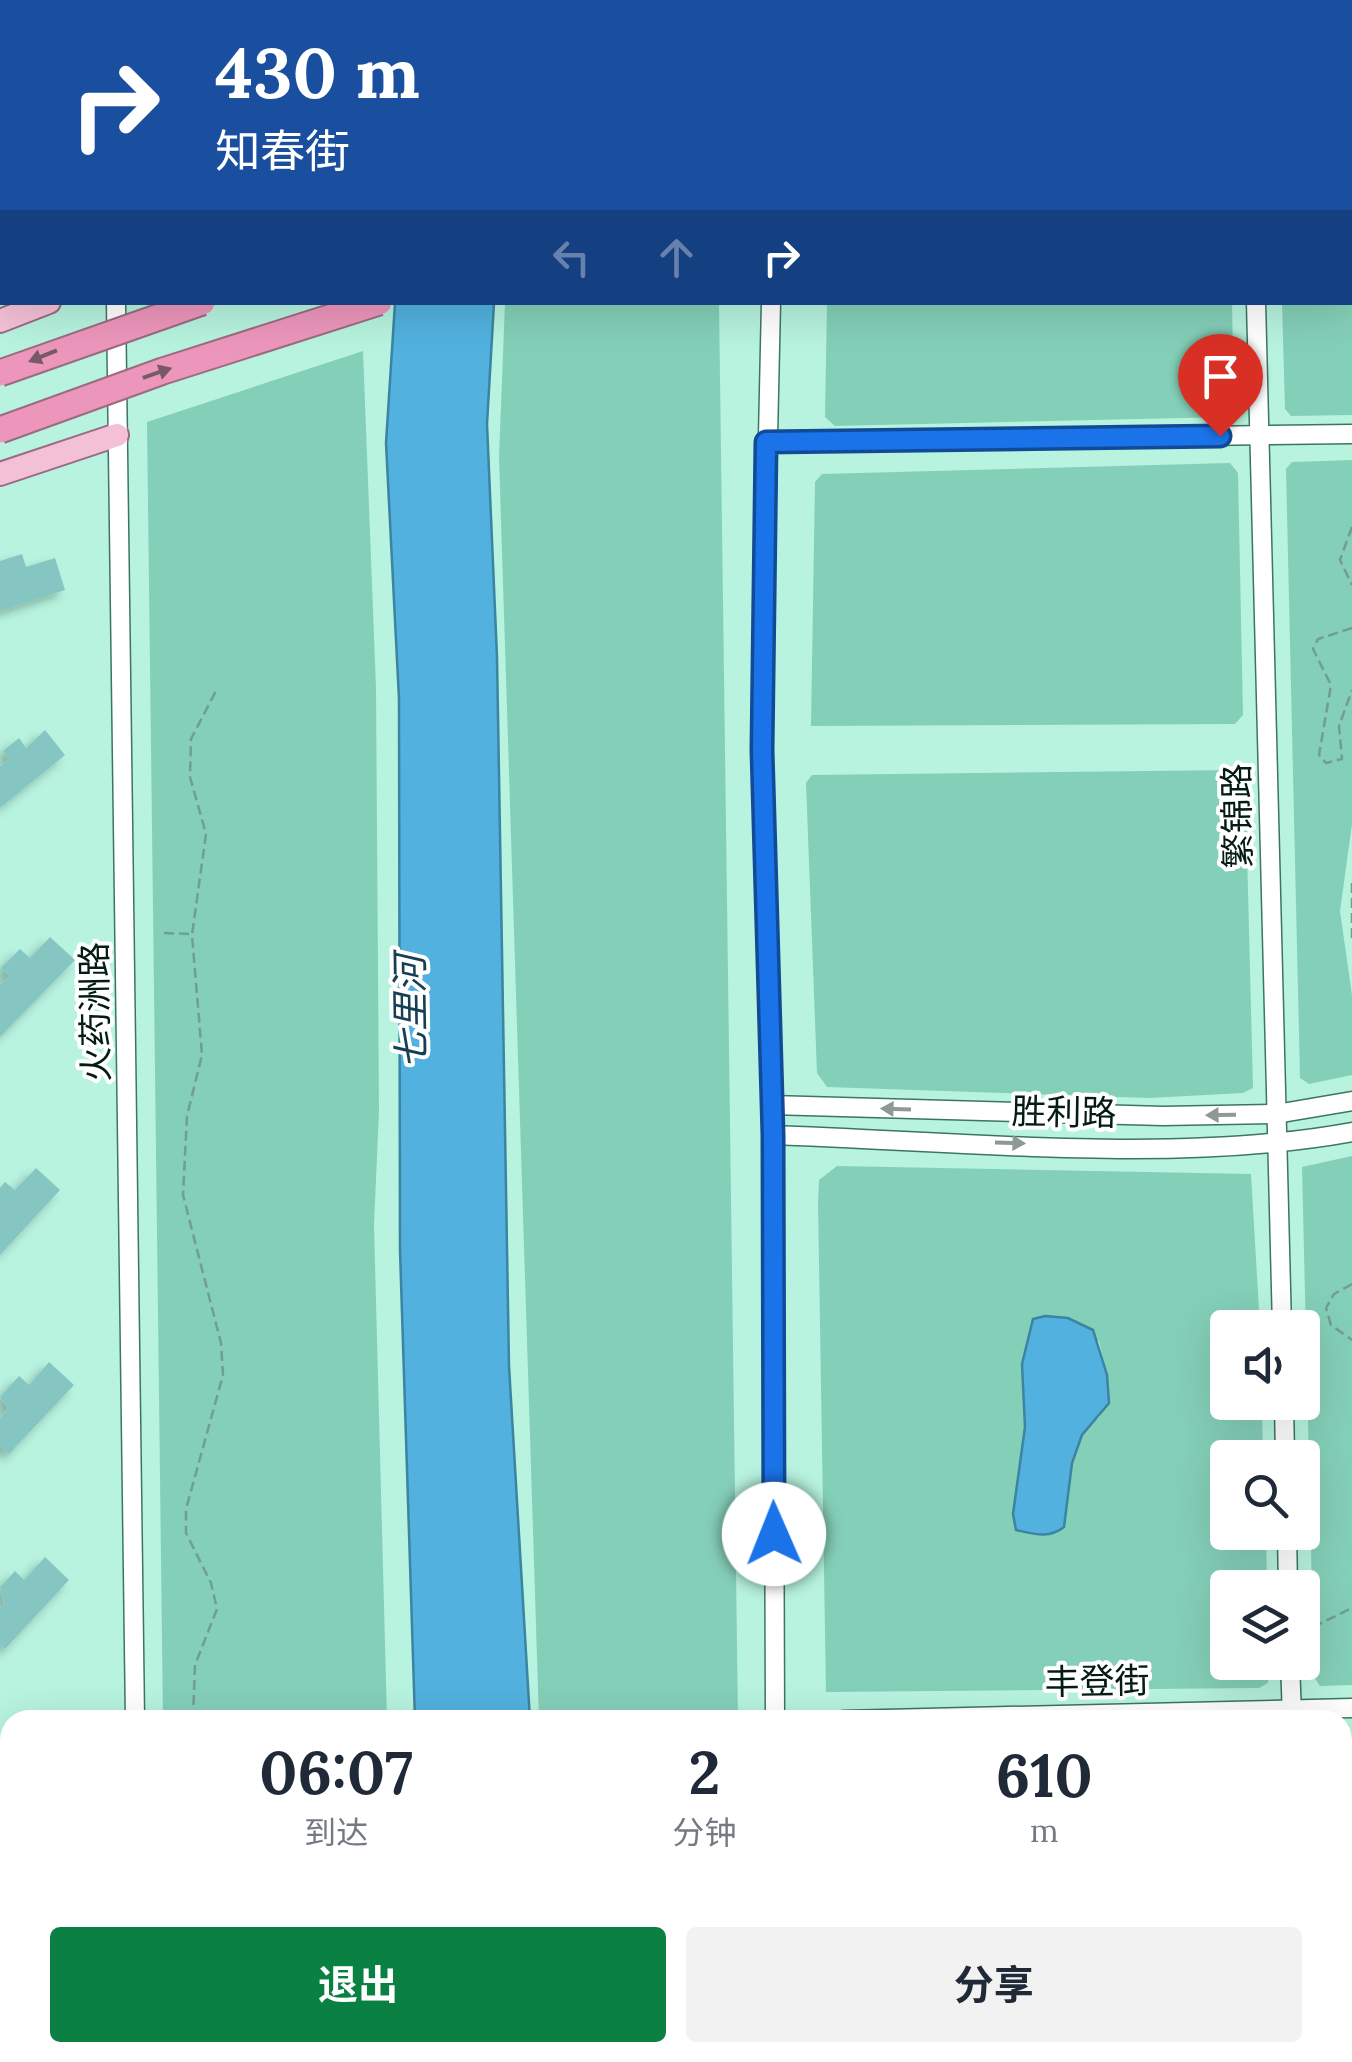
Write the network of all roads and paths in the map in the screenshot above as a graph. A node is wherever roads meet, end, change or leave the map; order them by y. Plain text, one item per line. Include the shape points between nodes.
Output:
1 (41, 305) edge
2 (116, 305) edge
3 (193, 305) edge
4 (370, 305) edge
5 (772, 305) edge
6 (1256, 305) edge
7 (0, 321) edge
8 (0, 373) edge
9 (0, 430) edge
10 (1352, 434) edge
11 (117, 436) junction
12 (1258, 436) junction
13 (766, 442) junction
14 (0, 474) edge
15 (1352, 528) edge
16 (1352, 584) edge
17 (1352, 628) edge
18 (217, 689) dead end
19 (1352, 690) edge
20 (1352, 883) edge
21 (164, 934) dead end
22 (192, 934) junction
23 (1352, 938) edge
24 (1352, 1101) edge
25 (771, 1105) junction
26 (1276, 1114) junction
27 (1352, 1132) edge
28 (773, 1135) junction
29 (1277, 1144) junction
30 (1352, 1284) edge
31 (1282, 1310) edge
32 (1352, 1340) edge
33 (1352, 1608) edge
34 (1320, 1624) edge
35 (1291, 1680) edge
36 (136, 1710) edge
37 (193, 1710) edge
38 (776, 1710) edge
39 (1292, 1710) edge

1 - 7 main road
2 - 11 street, 火药洲路
3 -> 8 highway, bridge
9 -> 4 highway, bridge
5 - 13 street
6 - 12 street, 繁锦路
10 - 12 street
11 - 14 main road
11 - 36 street, 火药洲路
12 - 13 street
12 - 26 street, 繁锦路
13 - 25 street via 762,750
15 - 16 path via 1340,560
17 - 19 path via 1318,638 1313,649 1331,685 1318,740 1326,763 1342,759 1340,726
18 - 22 path via 192,740 190,776 206,834
20 - 23 path
21 - 22 path
22 - 37 path via 202,1055 187,1116 183,1195 223,1375 186,1509 186,1533 217,1608 195,1665
24 - 26 street
26 -> 25 street via 1088,1116
25 - 28 street
26 - 29 street, 繁锦路
27 - 29 street, 胜利路
28 -> 29 street, 胜利路
28 - 38 street
29 - 31 street, 繁锦路
30 - 32 path via 1326,1308 1331,1325
33 - 34 path
35 - 39 street

